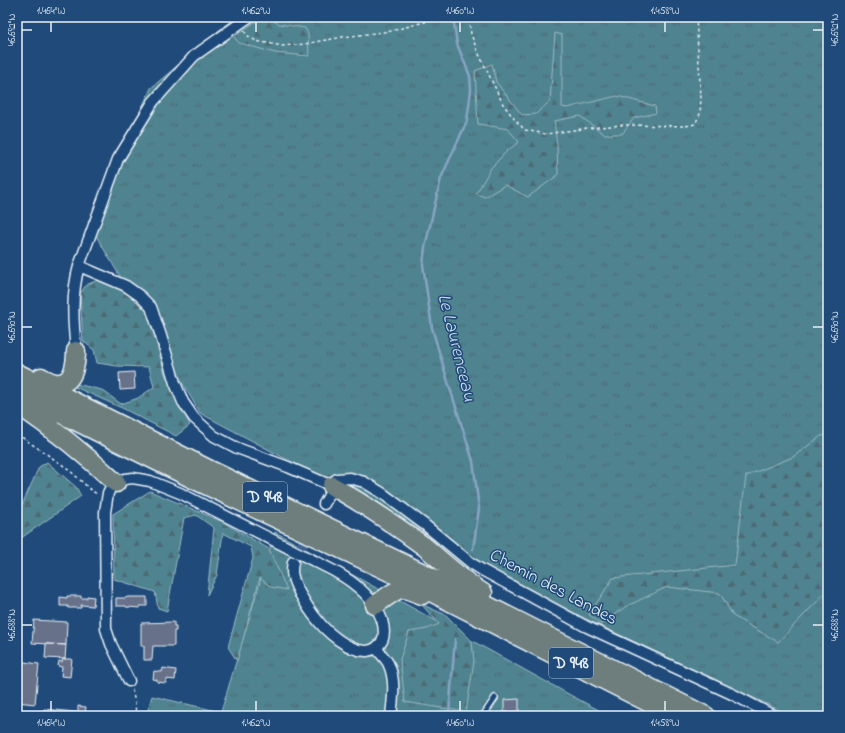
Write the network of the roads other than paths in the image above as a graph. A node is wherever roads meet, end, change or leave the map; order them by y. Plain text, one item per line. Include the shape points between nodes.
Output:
1 (249, 17) edge
2 (79, 266) junction
3 (76, 351) joint
4 (17, 365) edge
5 (17, 373) edge
6 (17, 392) edge
7 (17, 404) edge
8 (116, 483) junction
9 (332, 486) junction
10 (324, 504) tunnel mouth
11 (293, 562) tunnel mouth
12 (375, 606) junction
13 (467, 610) junction
14 (514, 618) junction
15 (376, 648) junction
16 (129, 681) road end
17 (495, 698) dead end
18 (392, 716) edge
19 (482, 716) edge
20 (675, 716) edge
21 (706, 716) edge
22 (774, 716) edge

1 - 2 street via 194,56 153,102 118,159
2 - 3 street via 75,279 73,306
2 - 9 street via 126,286 151,307 183,402 194,418 214,436 237,448
3 - 4 highway via 70,377 59,384
5 - 14 highway, D 948
6 - 13 highway, D 948
7 - 8 highway via 85,455
8 - 12 street via 125,479 142,479 180,494 334,570 360,589
8 - 16 street via 108,493 105,512 106,629
9 - 10 street
9 - 14 highway via 364,504 432,553 464,580 506,606
9 - 22 street, Chemin des Landes via 337,479 350,478 364,482 482,570 585,626
11 - 15 street via 292,570 296,585 309,609 326,629 353,648 368,651
12 - 13 highway via 403,589 450,609
12 - 15 street via 384,631 381,643
13 - 20 highway, D 948
14 - 21 highway, D 948
15 - 18 street via 391,670 394,696
17 - 19 lane

